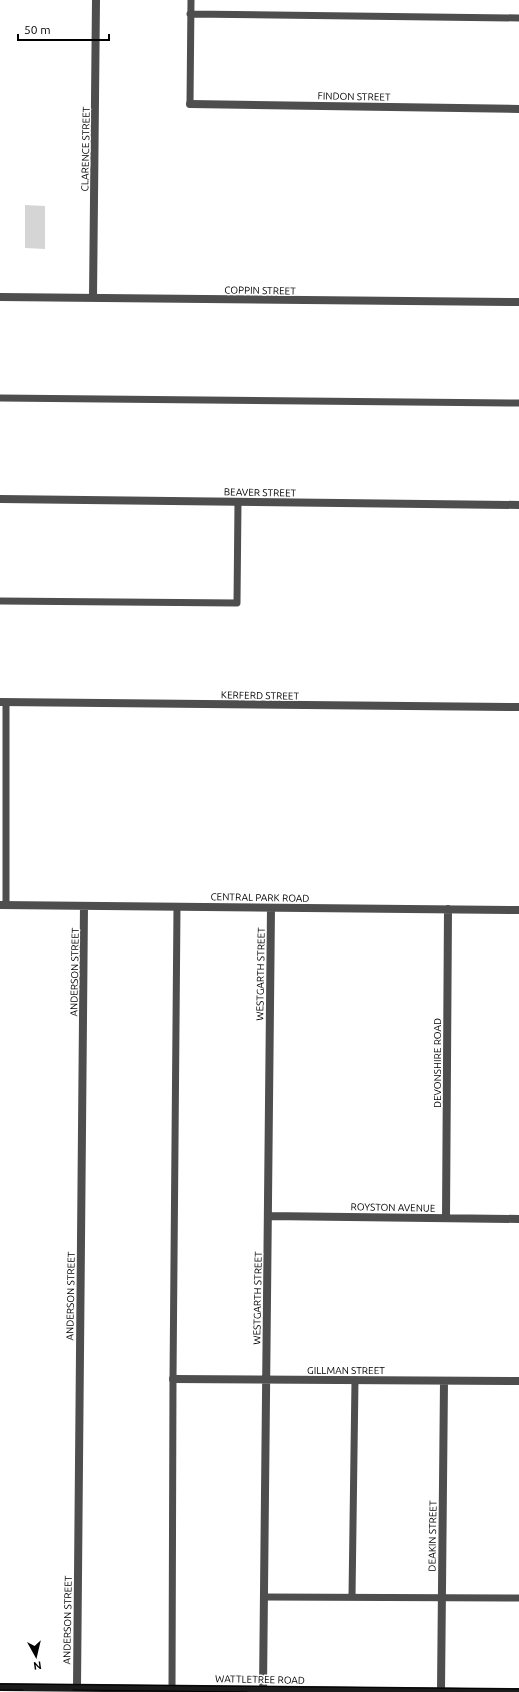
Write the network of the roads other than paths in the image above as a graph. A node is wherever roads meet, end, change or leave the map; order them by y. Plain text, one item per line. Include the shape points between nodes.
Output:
1 (96, 0) edge
2 (191, 0) edge
3 (190, 14) junction
4 (519, 18) edge
5 (190, 104) joint
6 (519, 109) edge
7 (0, 297) edge
8 (93, 298) junction
9 (519, 302) edge
10 (0, 398) edge
11 (519, 403) edge
12 (0, 499) edge
13 (238, 502) junction
14 (519, 505) edge
15 (0, 601) edge
16 (3, 702) edge
17 (519, 707) edge
18 (3, 905) edge
19 (84, 906) junction
20 (178, 907) junction
21 (270, 908) junction
22 (448, 909) junction
23 (519, 910) edge
24 (268, 1216) junction
25 (446, 1218) junction
26 (519, 1218) edge
27 (173, 1379) junction
28 (266, 1379) junction
29 (355, 1380) junction
30 (444, 1381) junction
31 (519, 1381) edge
32 (264, 1597) junction
33 (352, 1597) junction
34 (442, 1598) junction
35 (519, 1598) edge
36 (0, 1687) edge
37 (172, 1688) junction
38 (81, 1689) edge
39 (263, 1689) junction
40 (184, 1690) edge
41 (441, 1691) junction
42 (519, 1692) edge

1 - 8 street, CLARENCE STREET
2 - 3 lane
3 - 4 lane
3 - 5 lane
5 - 6 street, FINDON STREET
7 - 8 street, COPPIN STREET
8 - 9 street, COPPIN STREET
10 - 11 lane
12 - 13 street, BEAVER STREET
13 - 14 street, BEAVER STREET
13 - 15 lane via 237,603
16 - 17 street, KERFERD STREET
16 - 18 lane
18 - 19 street, CENTRAL PARK ROAD
19 - 20 street, CENTRAL PARK ROAD
19 - 38 street, ANDERSON STREET
20 - 21 street, CENTRAL PARK ROAD
20 - 27 lane
21 - 22 street, CENTRAL PARK ROAD
21 - 24 street, WESTGARTH STREET
22 - 23 street, CENTRAL PARK ROAD
22 - 25 street, DEVONSHIRE ROAD
24 - 25 street, ROYSTON AVENUE
24 - 28 street, WESTGARTH STREET
25 - 26 street, ROYSTON AVENUE
27 - 28 street, GILLMAN STREET
27 - 37 lane
28 - 29 street, GILLMAN STREET
28 - 32 street, WESTGARTH STREET
29 - 30 street, GILLMAN STREET
29 - 33 lane
30 - 31 street, GILLMAN STREET
30 - 34 street, DEAKIN STREET
32 - 33 lane
32 - 39 street, WESTGARTH STREET
33 - 34 lane
34 - 35 lane
34 - 41 street, DEAKIN STREET
36 - 38 main road, WATTLETREE ROAD
37 - 38 main road, WATTLETREE ROAD
37 - 40 main road, WATTLETREE ROAD
39 - 40 main road, WATTLETREE ROAD
39 - 41 main road, WATTLETREE ROAD
41 - 42 main road, WATTLETREE ROAD

